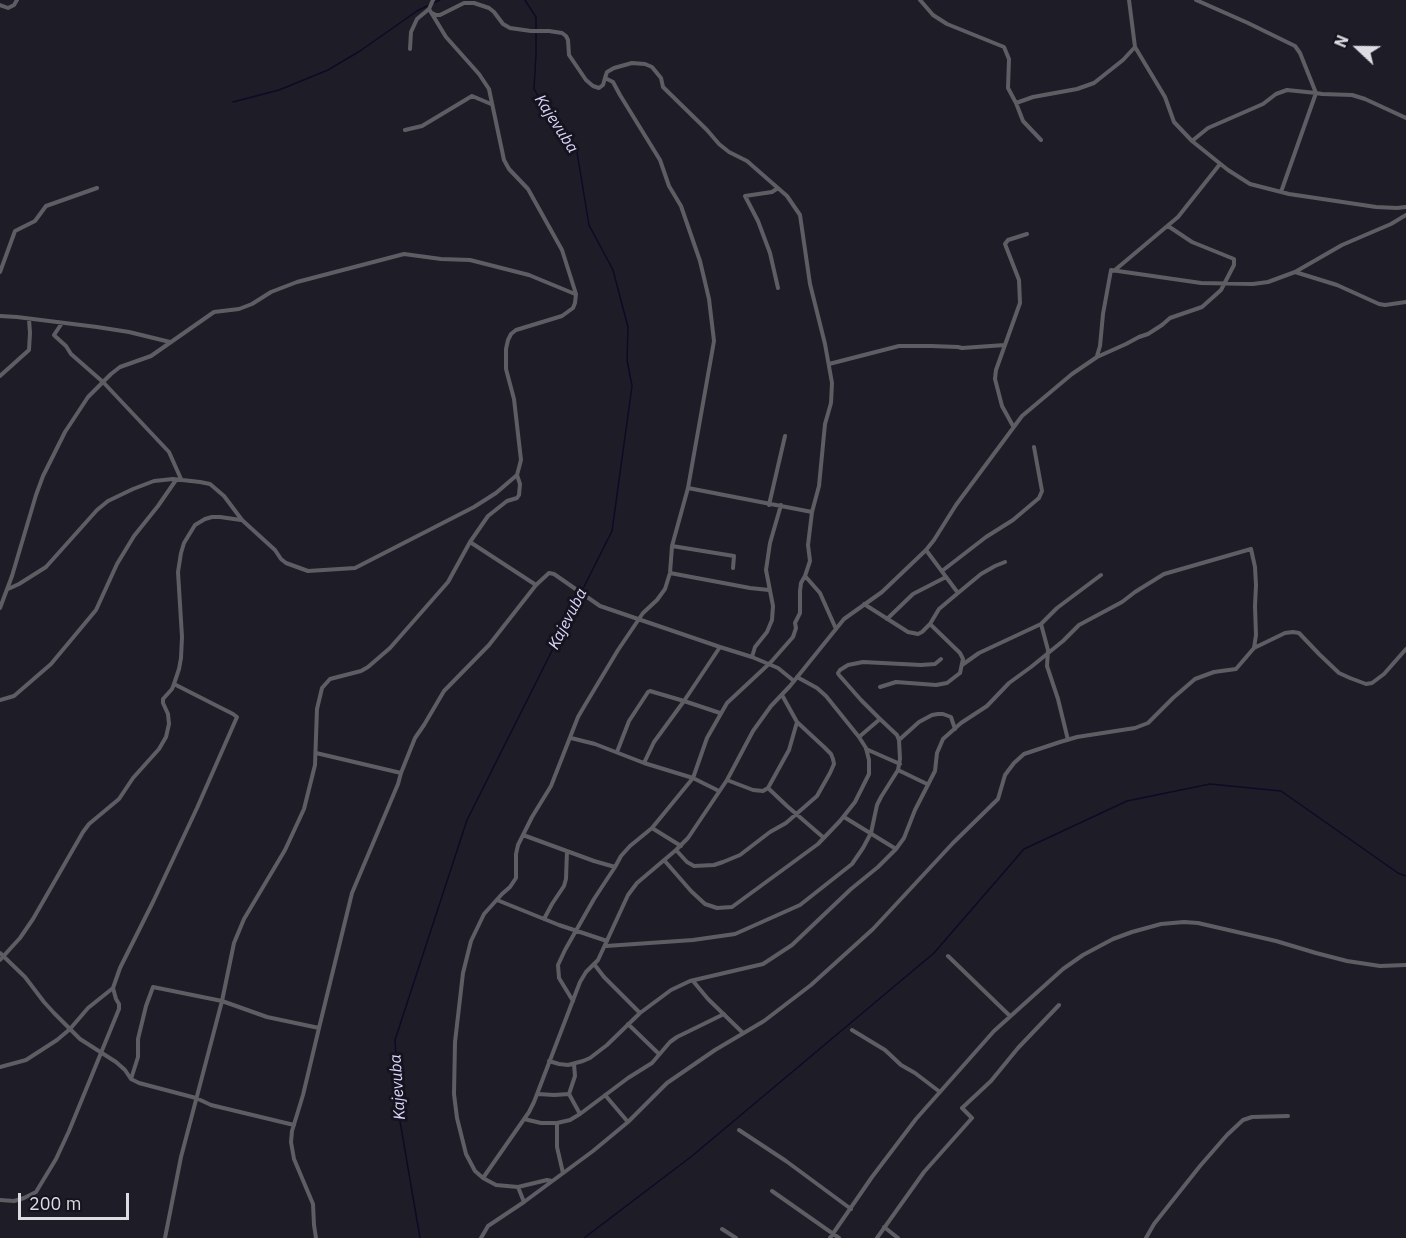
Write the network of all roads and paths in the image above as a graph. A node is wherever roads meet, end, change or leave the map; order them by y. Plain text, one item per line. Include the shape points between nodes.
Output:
1 (16, 0) edge
2 (433, 0) edge
3 (920, 0) edge
4 (1129, 0) edge
5 (1196, 0) edge
6 (0, 5) edge
7 (429, 9) junction
8 (432, 13) junction
9 (1135, 47) junction
10 (410, 49) dead end
11 (605, 78) junction
12 (1316, 93) junction
13 (1016, 103) junction
14 (492, 104) junction
15 (1406, 118) edge
16 (405, 130) dead end
17 (1041, 140) dead end
18 (1192, 141) junction
19 (1220, 164) junction
20 (97, 188) dead end
21 (778, 188) junction
22 (1281, 192) junction
23 (1406, 207) edge
24 (1406, 215) edge
25 (1168, 226) junction
26 (1027, 234) dead end
27 (1114, 270) junction
28 (0, 272) edge
29 (1295, 272) junction
30 (1224, 284) junction
31 (778, 288) dead end
32 (576, 294) junction
33 (1406, 302) edge
34 (0, 316) edge
35 (29, 319) junction
36 (62, 323) junction
37 (170, 342) junction
38 (1005, 345) junction
39 (1097, 357) junction
40 (829, 364) junction
41 (0, 376) edge
42 (103, 381) junction
43 (1013, 426) junction
44 (785, 435) dead end
45 (1034, 447) dead end
46 (517, 475) junction
47 (179, 479) junction
48 (688, 488) junction
49 (769, 505) junction
50 (781, 506) junction
51 (812, 512) junction
52 (242, 520) junction
53 (470, 542) junction
54 (672, 546) junction
55 (926, 550) junction
56 (1005, 562) dead end
57 (733, 568) dead end
58 (942, 571) junction
59 (670, 573) junction
60 (1101, 575) dead end
61 (805, 576) junction
62 (946, 577) junction
63 (536, 585) junction
64 (8, 589) junction
65 (769, 590) junction
66 (958, 593) junction
67 (864, 604) junction
68 (0, 608) edge
69 (887, 619) junction
70 (639, 620) junction
71 (930, 624) junction
72 (1041, 624) junction
73 (836, 629) junction
74 (720, 647) junction
75 (1254, 648) junction
76 (1406, 649) edge
77 (1047, 654) junction
78 (752, 657) junction
79 (942, 659) dead end
80 (769, 665) junction
81 (962, 665) junction
82 (795, 679) junction
83 (174, 684) junction
84 (880, 687) dead end
85 (782, 695) junction
86 (0, 700) edge
87 (684, 701) junction
88 (720, 713) junction
89 (880, 719) junction
90 (797, 722) junction
91 (955, 729) junction
92 (859, 737) junction
93 (571, 738) junction
94 (899, 740) junction
95 (1068, 740) junction
96 (866, 748) junction
97 (617, 752) junction
98 (316, 753) junction
99 (644, 763) junction
100 (899, 767) junction
101 (401, 773) junction
102 (693, 778) junction
103 (727, 780) junction
104 (927, 784) junction
105 (768, 788) junction
106 (720, 791) junction
107 (796, 814) junction
108 (844, 817) junction
109 (652, 828) junction
110 (871, 833) junction
111 (523, 835) junction
112 (824, 838) junction
113 (681, 846) junction
114 (896, 849) junction
115 (675, 850) junction
116 (567, 851) junction
117 (664, 860) junction
118 (615, 867) junction
119 (497, 900) junction
120 (544, 919) junction
121 (576, 930) junction
122 (606, 944) junction
123 (1, 956) edge
124 (948, 956) dead end
125 (594, 964) junction
126 (1406, 965) edge
127 (693, 981) junction
128 (112, 988) junction
129 (222, 1001) junction
130 (573, 1001) junction
131 (1059, 1005) dead end
132 (640, 1012) junction
133 (724, 1014) junction
134 (1010, 1016) junction
135 (628, 1024) junction
136 (319, 1028) junction
137 (70, 1029) junction
138 (852, 1030) dead end
139 (743, 1033) junction
140 (101, 1053) junction
141 (659, 1054) junction
142 (549, 1061) junction
143 (573, 1064) junction
144 (0, 1067) edge
145 (131, 1079) junction
146 (940, 1092) junction
147 (538, 1094) junction
148 (569, 1094) junction
149 (605, 1095) junction
150 (196, 1098) junction
151 (580, 1114) junction
152 (1288, 1116) dead end
153 (524, 1119) junction
154 (628, 1122) junction
155 (557, 1123) junction
156 (294, 1125) junction
157 (739, 1130) dead end
158 (563, 1173) junction
159 (483, 1178) junction
160 (554, 1181) junction
161 (518, 1187) junction
162 (772, 1191) dead end
163 (0, 1200) edge
164 (524, 1202) junction
165 (851, 1209) junction
166 (884, 1227) junction
167 (722, 1229) dead end
168 (831, 1236) edge
169 (165, 1238) edge
170 (316, 1238) edge
171 (481, 1238) edge
172 (736, 1238) edge
173 (839, 1238) edge
174 (877, 1238) edge
175 (898, 1238) edge
176 (1146, 1238) edge

1 - 6 street via 8,8
2 - 7 street
3 - 13 street via 947,24 1004,47 1010,58 1008,88
4 - 9 street
5 - 12 street via 1295,46
7 - 8 street
7 - 10 street via 417,19
8 - 11 street via 440,15 464,3 474,3 489,8 510,27 562,33 568,40 569,55 586,80 599,88
8 - 14 street via 446,37 489,89
9 - 13 street via 1094,83
9 - 18 street via 1165,97 1174,122
11 - 21 street via 614,68 632,63 652,67 663,87 719,144 747,161
11 - 48 street via 613,82 660,160 681,206 709,299 714,341
12 - 15 street via 1352,95
12 - 18 street via 1287,90 1276,94 1263,104 1208,128
12 - 22 street
13 - 17 street via 1023,121
14 - 16 street via 472,96 422,126
14 - 32 street via 504,160 528,189 562,250
18 - 19 street
19 - 22 street via 1250,184
19 - 25 street
20 - 28 street via 46,207 35,221 15,231
21 - 31 street via 745,196 770,253
21 - 40 street via 800,215 810,284
22 - 23 street via 1376,207
24 - 29 street
25 - 27 street
25 - 30 street via 1192,242 1234,259
26 - 38 street via 1005,244 1020,290 1020,303
27 - 30 street
27 - 39 street
29 - 30 street via 1268,282
29 - 33 street via 1380,304
30 - 39 street via 1202,307 1170,318 1148,334
32 - 37 street via 529,275 470,260 404,254 297,282 239,309 214,312
32 - 46 street via 573,308 561,316 516,330 508,340 506,369 514,399 521,460
34 - 35 street
35 - 36 street
35 - 41 street via 29,350
36 - 37 street
36 - 42 street via 54,335
37 - 42 street via 151,356 120,367
38 - 40 street via 899,346
38 - 43 street via 995,379 1002,406
39 - 43 street
40 - 51 street via 831,403
42 - 47 street via 169,452
42 - 64 street via 74,417 43,476
43 - 55 street
44 - 49 street
45 - 58 street via 1042,491 1039,498
46 - 52 street via 474,507 355,568 308,571 286,563
46 - 53 street via 517,498 494,510
47 - 52 street via 213,487
47 - 64 street via 154,481 108,501 46,567
47 - 86 street via 134,536 96,610 51,664 14,696
48 - 49 street
48 - 54 street
49 - 50 street
50 - 51 street
50 - 65 street via 766,561
51 - 61 street via 810,561
52 - 83 street via 205,519 195,525 184,543 178,572 182,648
53 - 63 street
53 - 98 street via 444,587 390,648 368,667 330,680 322,688 315,726
54 - 57 street via 734,556
54 - 59 street
55 - 58 street
55 - 67 street
56 - 66 street via 981,574
58 - 62 street
59 - 65 street
59 - 70 street via 662,594
60 - 72 street
61 - 73 street via 820,593
61 - 80 street via 793,637
62 - 66 street
62 - 69 street via 913,594
63 - 70 street via 549,573 554,574 600,606
63 - 101 street via 489,645 444,691 415,738
64 - 68 street
65 - 78 street via 772,620
66 - 71 street via 939,609
67 - 69 street
67 - 73 street
69 - 71 street via 913,634
70 - 74 street
70 - 93 street via 585,705
71 - 81 street via 960,653
72 - 77 street
72 - 81 street
73 - 82 street
74 - 78 street
74 - 87 street
75 - 76 street via 1285,633 1298,633 1339,673 1366,684 1384,674
75 - 77 street via 1256,585 1251,549 1164,574 1079,626
75 - 95 street via 1236,669 1206,674 1190,683 1148,723
77 - 91 street
77 - 95 street
78 - 80 street
79 - 89 street via 921,665 863,662 840,670 842,679
80 - 82 street
80 - 88 street
81 - 84 street via 960,673 947,683 896,682
82 - 85 street
82 - 92 street via 826,696
83 - 123 street via 163,699 169,724 163,744 119,799 89,824 33,919
83 - 128 street via 237,717
85 - 90 street
85 - 103 street via 753,731
87 - 88 street
87 - 97 street via 649,691 631,717
87 - 99 street
88 - 102 street
89 - 92 street
89 - 94 street
90 - 105 street via 789,750
90 - 107 street via 831,754 834,764 817,796
91 - 94 street via 951,717 932,715
91 - 104 street via 940,744 935,771
92 - 96 street
93 - 97 street
93 - 111 street via 551,786
94 - 100 street
95 - 139 street via 1018,759 1005,775 998,799 873,929 811,985
96 - 100 street
96 - 108 street via 869,774
97 - 99 street
98 - 101 street
98 - 129 street via 300,820 238,932
99 - 102 street
100 - 104 street
100 - 110 street via 881,797
101 - 136 street via 352,893
102 - 106 street
102 - 109 street
103 - 105 street via 753,790
103 - 106 street
104 - 114 street
105 - 107 street
106 - 113 street
107 - 112 street
107 - 115 street via 740,855 714,865 694,866
108 - 110 street
108 - 112 street
109 - 113 street
109 - 118 street via 630,846
110 - 114 street
110 - 122 street via 852,864 800,905 755,926 726,936 693,940
111 - 116 street
111 - 119 street via 516,854 516,878
112 - 117 street via 732,907 711,907 698,899
113 - 115 street
114 - 127 street via 792,945 771,959
115 - 117 street
116 - 118 street
116 - 120 street via 564,886
117 - 122 street via 633,888
118 - 121 street
119 - 120 street
119 - 159 street via 484,914 471,940 455,1042 454,1094 459,1128 470,1163
120 - 121 street
121 - 122 street
121 - 130 street via 558,969
122 - 125 street
123 - 137 street via 25,977
124 - 134 street
125 - 130 street via 583,977
125 - 132 street
126 - 134 street via 1356,963 1198,923 1171,923 1132,932 1083,955
127 - 132 street via 671,990
127 - 133 street
128 - 137 street
128 - 140 street via 119,1010
129 - 136 street via 267,1017
129 - 145 street via 153,987
129 - 150 street
130 - 142 street
131 - 166 street via 962,1108 972,1118 924,1172
132 - 135 street
133 - 139 street
133 - 141 street via 677,1036
134 - 146 street
135 - 141 street
135 - 143 street via 590,1058
136 - 156 street
137 - 140 street
137 - 144 street via 26,1060
138 - 146 street
139 - 154 street via 667,1083
140 - 145 street via 116,1062
140 - 163 street via 40,1188 14,1201
141 - 149 street
142 - 143 street
142 - 147 street
143 - 148 street via 575,1076
145 - 150 street
146 - 165 street
147 - 148 street
147 - 153 street
148 - 151 street
149 - 151 street
149 - 154 street
150 - 156 street
150 - 169 street
151 - 155 street
152 - 176 street via 1243,1120 1200,1166
153 - 155 street
153 - 159 street
154 - 158 street
155 - 158 street
156 - 170 street via 292,1150 313,1204
157 - 165 street
158 - 160 street
159 - 161 street via 496,1185
160 - 161 street
160 - 164 street
161 - 164 street
162 - 168 street
164 - 171 street via 488,1226
165 - 168 street
166 - 174 street
166 - 175 street
167 - 172 street
168 - 173 street

